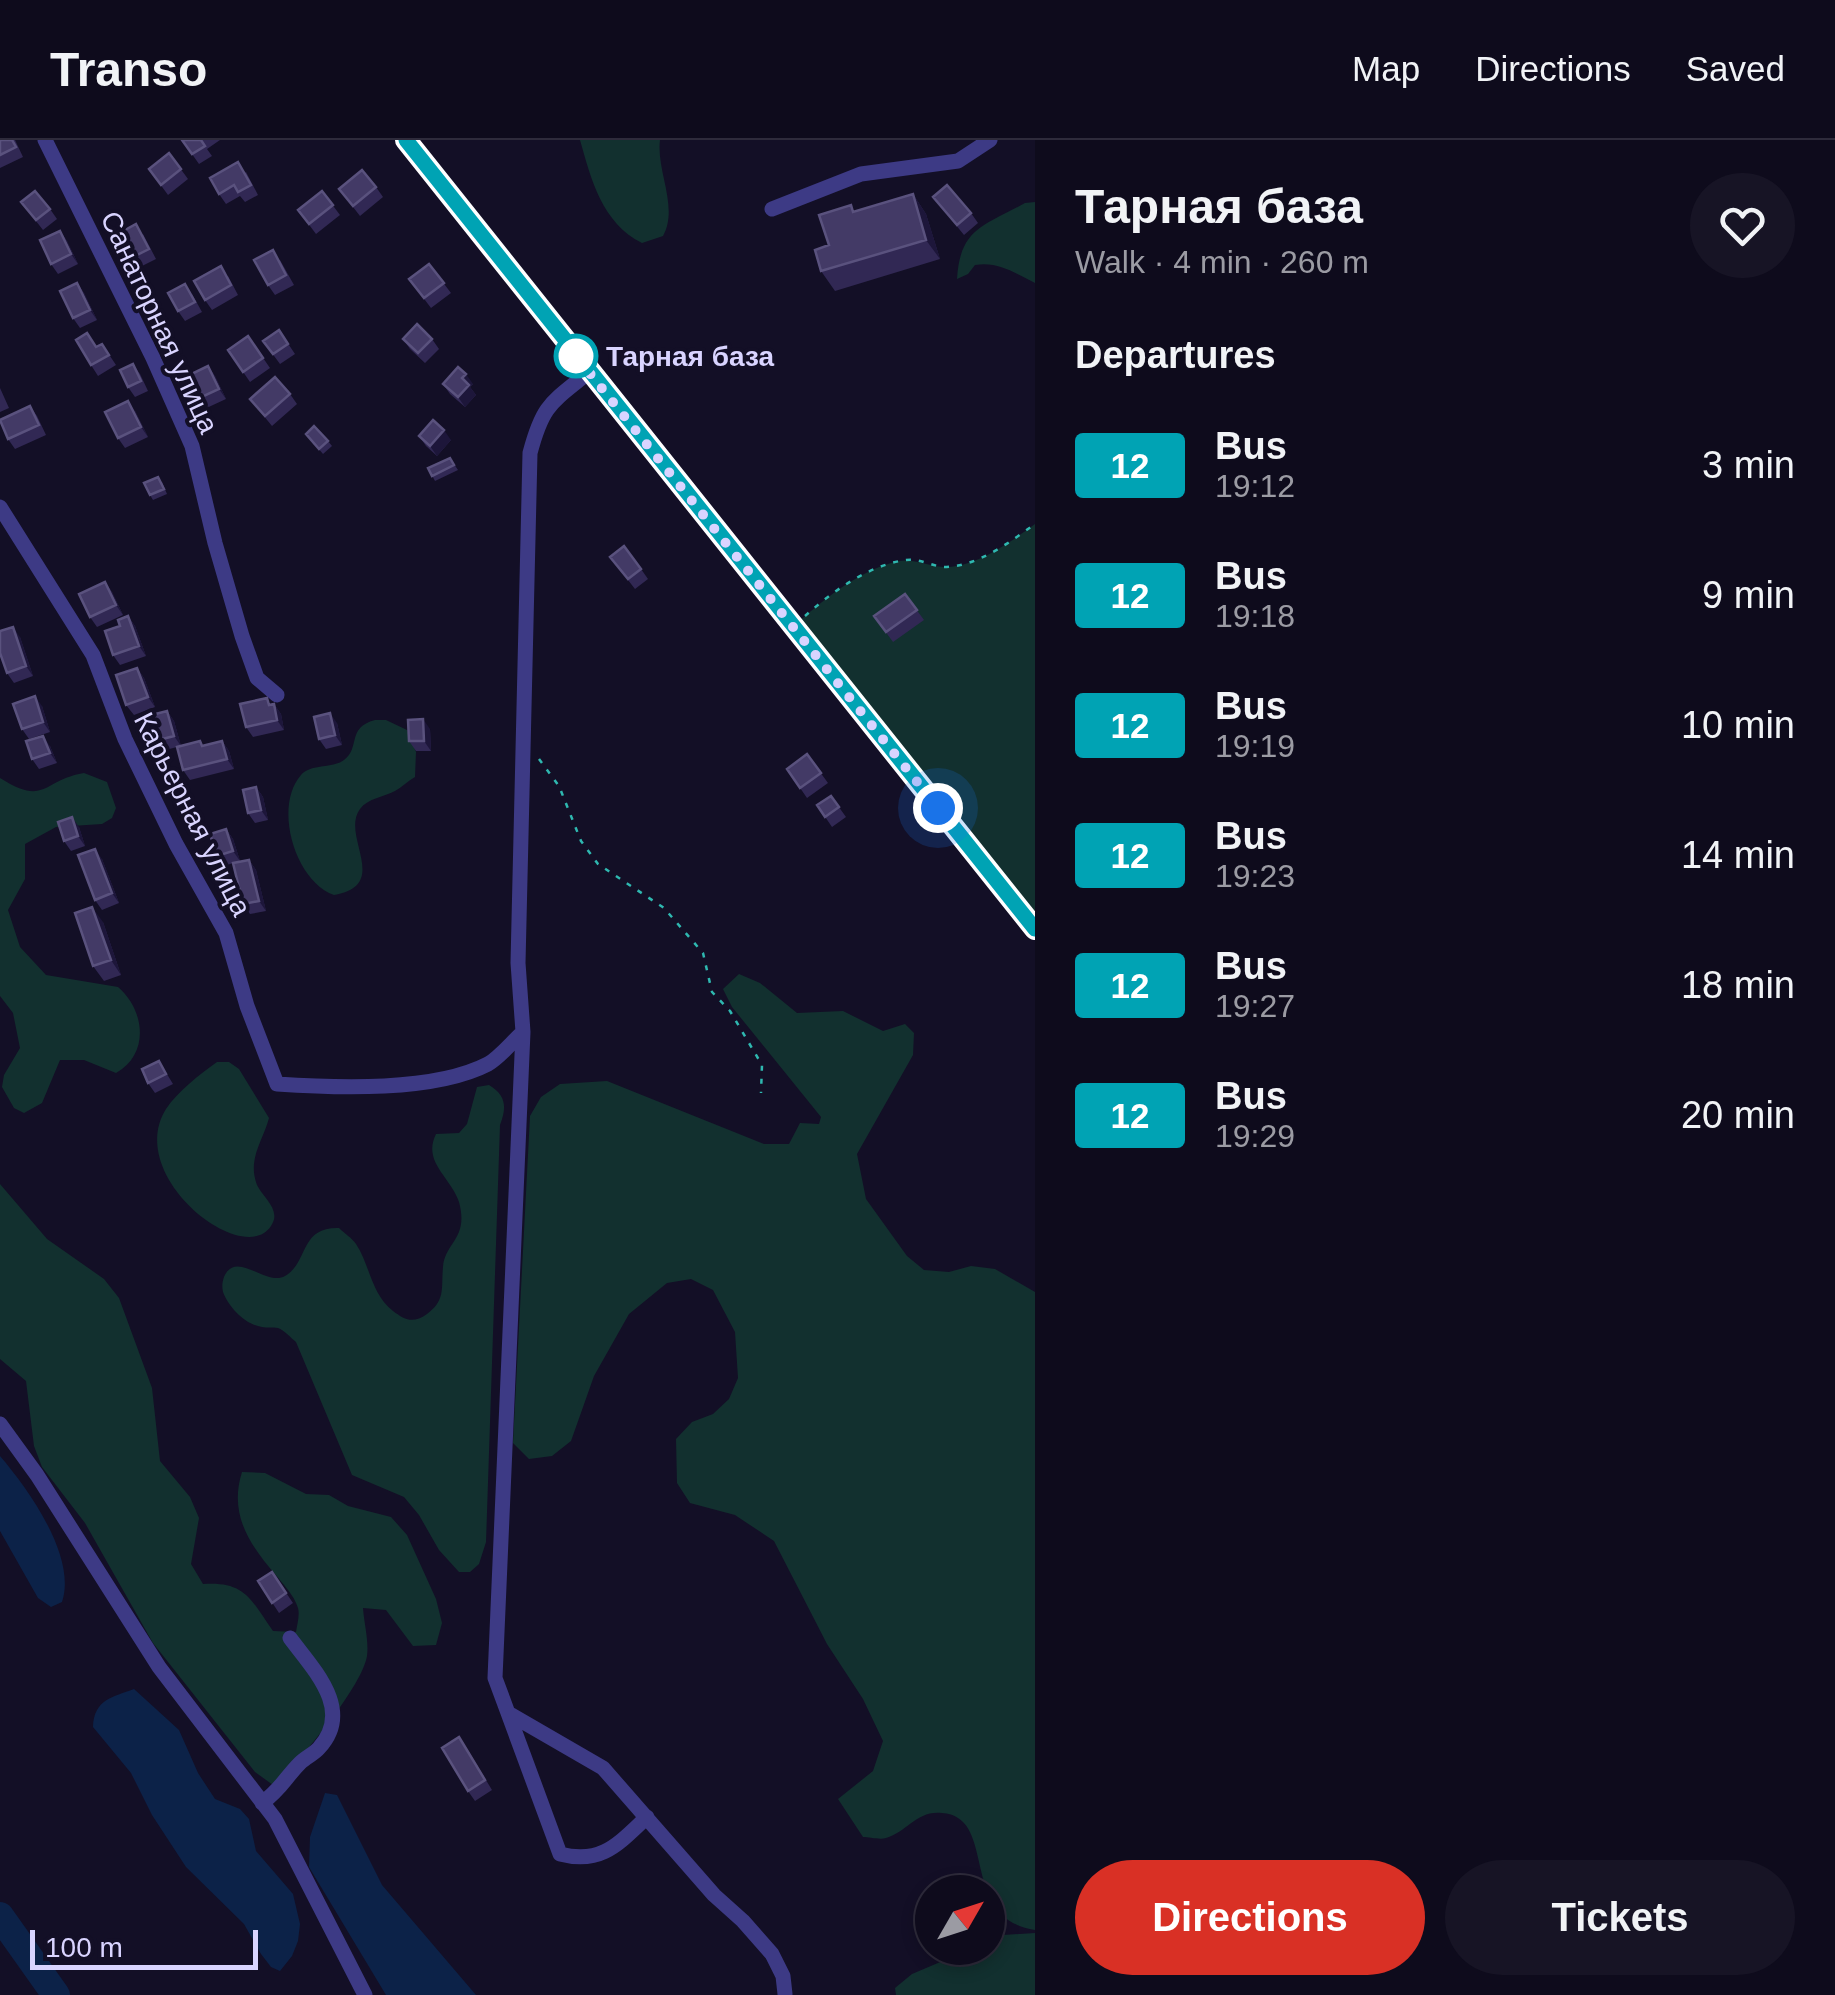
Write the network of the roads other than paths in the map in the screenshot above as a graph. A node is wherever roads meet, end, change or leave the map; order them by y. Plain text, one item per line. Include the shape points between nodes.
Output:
1 (45, 140) edge
2 (406, 140) edge
3 (990, 140) edge
4 (772, 209) dead end
5 (589, 372) junction
6 (0, 507) edge
7 (276, 695) dead end
8 (1035, 930) edge
9 (522, 1032) junction
10 (0, 1424) edge
11 (290, 1638) dead end
12 (508, 1713) junction
13 (262, 1803) junction
14 (647, 1817) junction
15 (785, 1994) edge
16 (366, 1995) edge

1 - 7 street, Санаторная улица via 192,446 256,678
2 - 5 street
3 - 4 street via 958,161 861,174
5 - 8 street
5 - 9 street via 546,408 530,453
6 - 9 street, Карьерная улица via 93,655 124,739 226,933 277,1084 337,1088 440,1080 490,1064
9 - 12 street via 495,1678
10 - 13 street via 158,1667
11 - 13 street via 325,1684 332,1731
12 - 14 street via 603,1768
12 - 14 street via 560,1854 608,1852
13 - 16 street
14 - 15 street via 772,1954

